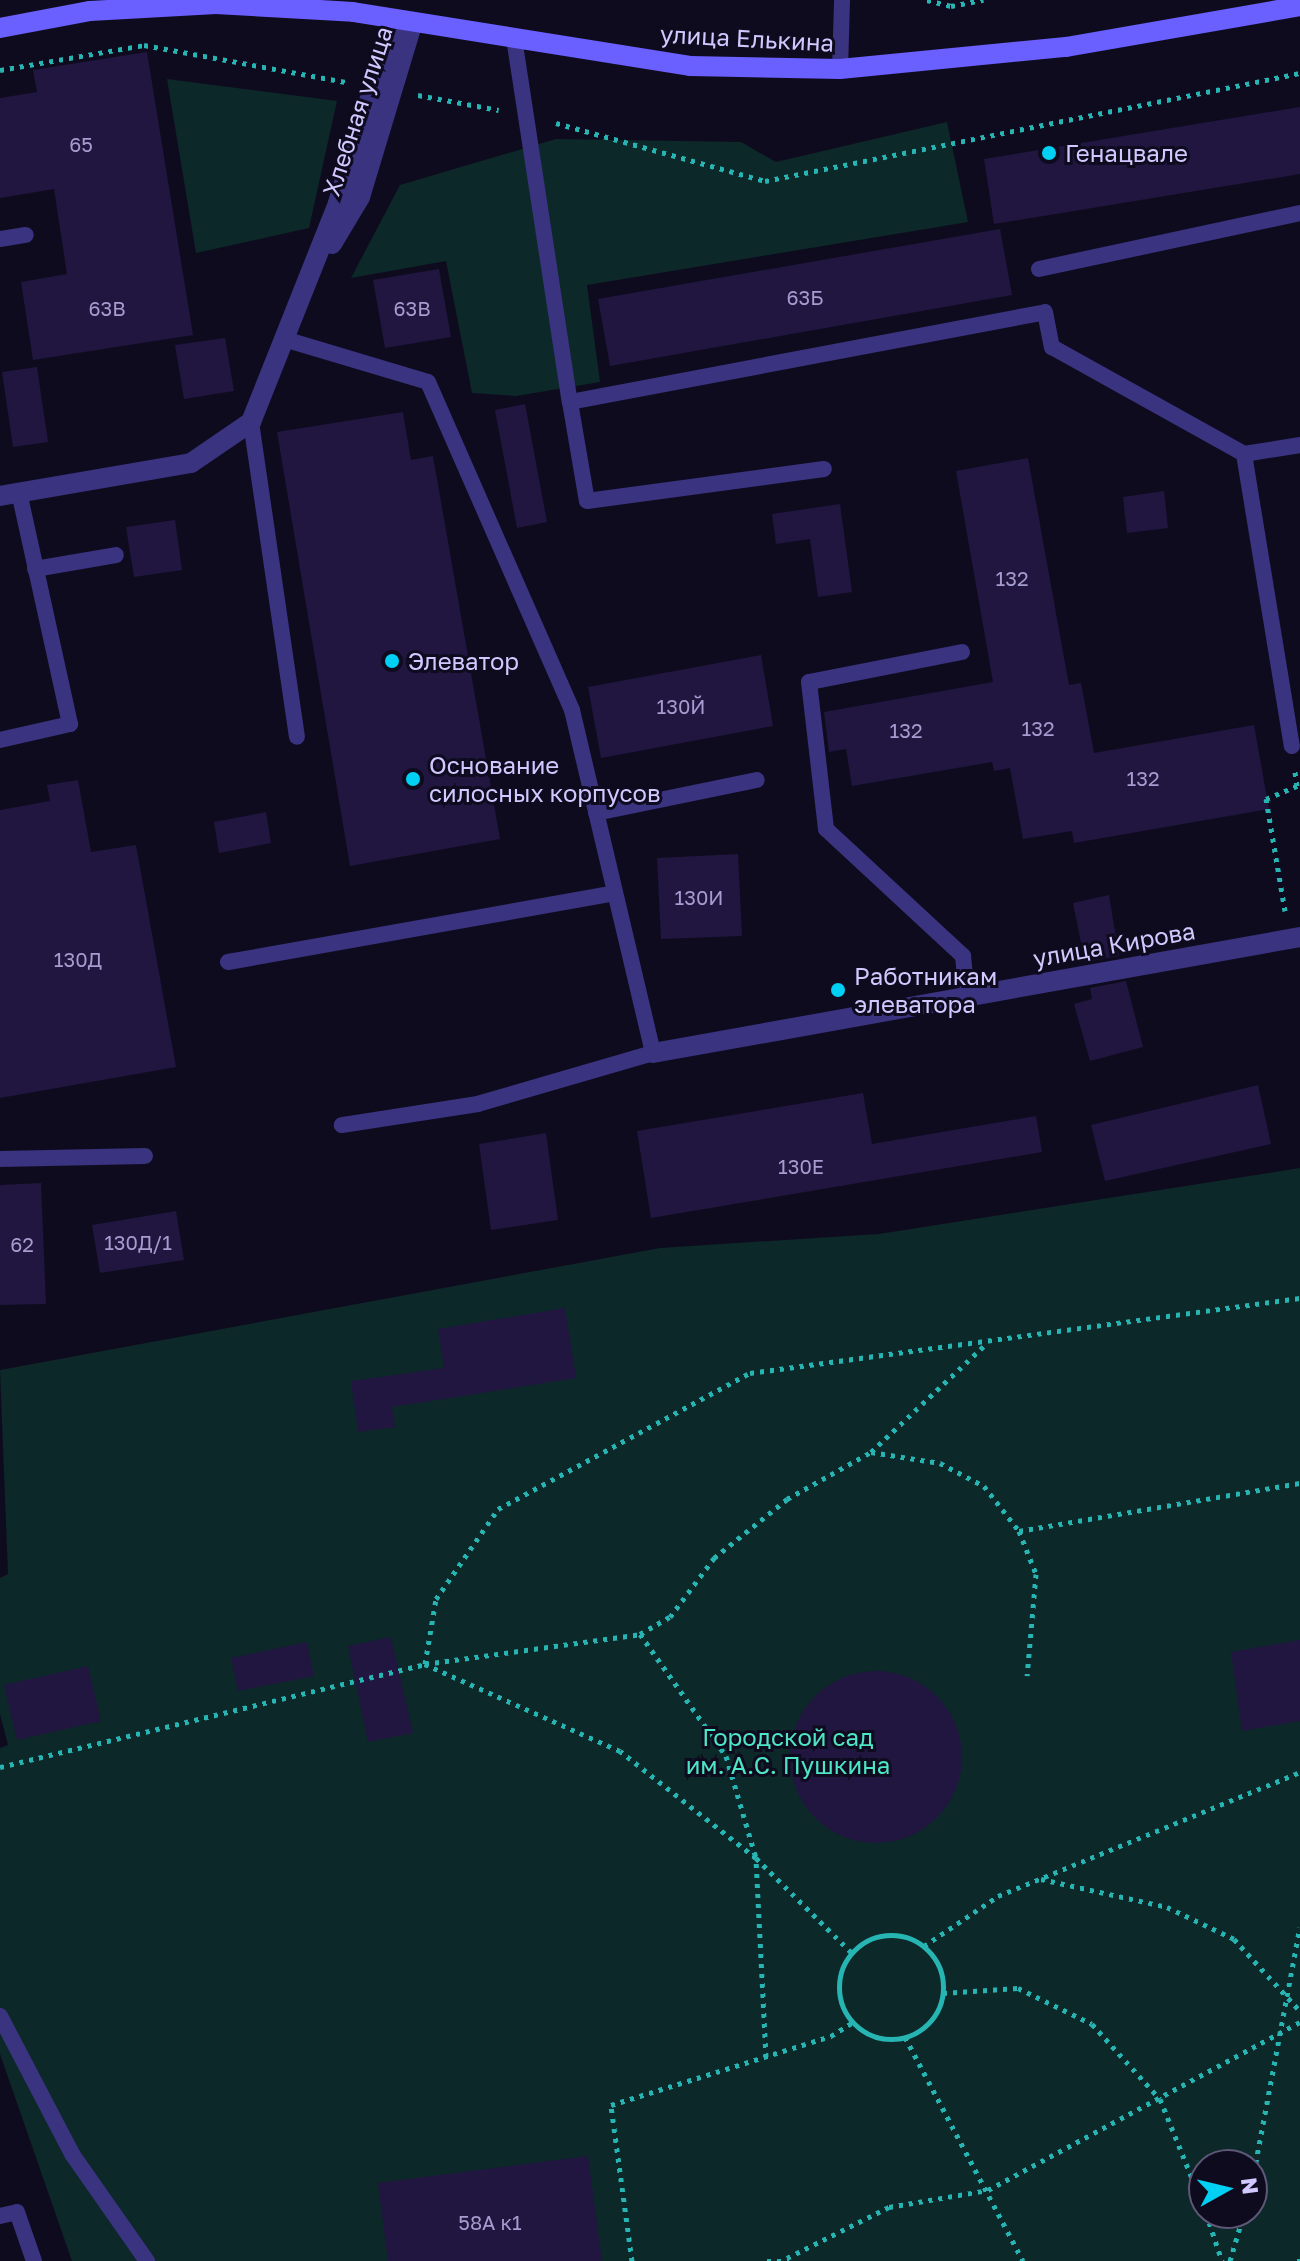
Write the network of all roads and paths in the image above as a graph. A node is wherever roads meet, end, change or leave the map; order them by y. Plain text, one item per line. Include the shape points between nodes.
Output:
1 (842, 0) edge
2 (927, 0) edge
3 (983, 0) edge
4 (950, 3) edge
5 (354, 6) edge
6 (1300, 6) edge
7 (404, 20) junction
8 (0, 28) edge
9 (514, 38) junction
10 (840, 69) junction
11 (0, 70) edge
12 (1300, 73) edge
13 (383, 89) junction
14 (526, 115) junction
15 (1300, 213) edge
16 (26, 235) dead end
17 (0, 239) edge
18 (1039, 269) dead end
19 (284, 339) junction
20 (570, 402) junction
21 (251, 422) junction
22 (1300, 445) edge
23 (1244, 454) junction
24 (824, 469) dead end
25 (9, 495) edge
26 (116, 555) dead end
27 (35, 569) junction
28 (962, 652) dead end
29 (297, 737) dead end
30 (0, 740) edge
31 (1292, 746) joint
32 (757, 780) dead end
33 (596, 813) junction
34 (615, 893) junction
35 (1295, 938) edge
36 (228, 962) dead end
37 (967, 997) junction
38 (653, 1053) junction
39 (342, 1125) dead end
40 (145, 1156) dead end
41 (0, 1159) edge
42 (1300, 1298) edge
43 (985, 1345) junction
44 (871, 1452) junction
45 (1300, 1483) edge
46 (1019, 1531) junction
47 (640, 1634) junction
48 (425, 1664) junction
49 (1027, 1676) dead end
50 (0, 1767) edge
51 (1300, 1772) edge
52 (756, 1858) junction
53 (1040, 1879) junction
54 (1300, 1927) edge
55 (924, 1946) junction
56 (852, 1953) junction
57 (943, 1993) junction
58 (1288, 1999) junction
59 (1300, 2011) edge
60 (0, 2016) edge
61 (853, 2022) junction
62 (1300, 2022) edge
63 (1282, 2034) junction
64 (905, 2037) junction
65 (766, 2057) junction
66 (1160, 2099) junction
67 (1259, 2149) edge
68 (1188, 2168) edge
69 (988, 2190) junction
70 (0, 2216) edge
71 (1211, 2229) edge
72 (1239, 2229) edge
73 (788, 2259) edge
74 (34, 2261) edge
75 (147, 2261) edge
76 (632, 2261) edge
77 (767, 2261) edge
78 (1023, 2261) edge
79 (1222, 2261) edge
80 (1230, 2261) edge

1 - 10 lane
2 - 4 path
3 - 4 path
5 - 7 main road, улица Елькина
5 - 8 main road, улица Елькина via 216,4 90,11
6 - 10 main road, улица Елькина via 1066,47
7 - 9 main road, улица Елькина
7 - 13 street, Хлебная улица
9 - 10 main road, улица Елькина via 690,66
9 - 14 lane
11 - 13 path via 144,45
12 - 14 path via 765,181
13 - 14 path
13 - 19 street, Хлебная улица via 360,197 300,300
14 - 20 lane
15 - 18 lane
16 - 17 lane
19 - 21 street, Хлебная улица
19 - 33 lane via 428,382 572,710
20 - 23 lane via 1045,312 1052,347
20 - 24 lane via 587,501
21 - 25 street via 191,463
21 - 29 lane
22 - 23 lane
23 - 31 lane
25 - 27 lane
26 - 27 lane
27 - 30 lane via 70,724
28 - 37 lane via 809,682 826,829 963,956
31 - 35 path via 1297,786 1266,799
32 - 33 lane
33 - 34 lane
34 - 36 lane
34 - 38 lane
35 - 37 street, улица Кирова
37 - 38 street, улица Кирова
38 - 39 lane via 478,1104
40 - 41 lane
42 - 43 path
43 - 44 path
43 - 48 path via 750,1373 498,1509 436,1599
44 - 46 path via 940,1463 984,1486
44 - 47 path via 787,1499 714,1558 670,1617
45 - 46 path
46 - 49 path via 1036,1574
47 - 48 path
47 - 52 path via 726,1756
48 - 50 path
48 - 52 path via 620,1751
51 - 53 path
52 - 56 path
52 - 65 path
53 - 55 path via 998,1896
53 - 58 path via 1167,1907 1234,1939
54 - 58 path
55 - 56 path via 895,1935 864,1942
55 - 57 path via 942,1975
56 - 61 path via 840,1980
57 - 64 path via 931,2020
57 - 66 path via 1018,1988 1080,2018
58 - 59 path
58 - 63 path
60 - 75 lane via 72,2154
61 - 64 path via 877,2037
61 - 65 path via 831,2036
62 - 63 path
63 - 66 path
63 - 67 path
64 - 69 path
65 - 76 path via 611,2105
66 - 68 path
66 - 69 path
69 - 73 path via 889,2207
69 - 78 path
70 - 74 lane via 17,2212
71 - 79 path
72 - 80 path
73 - 77 path

